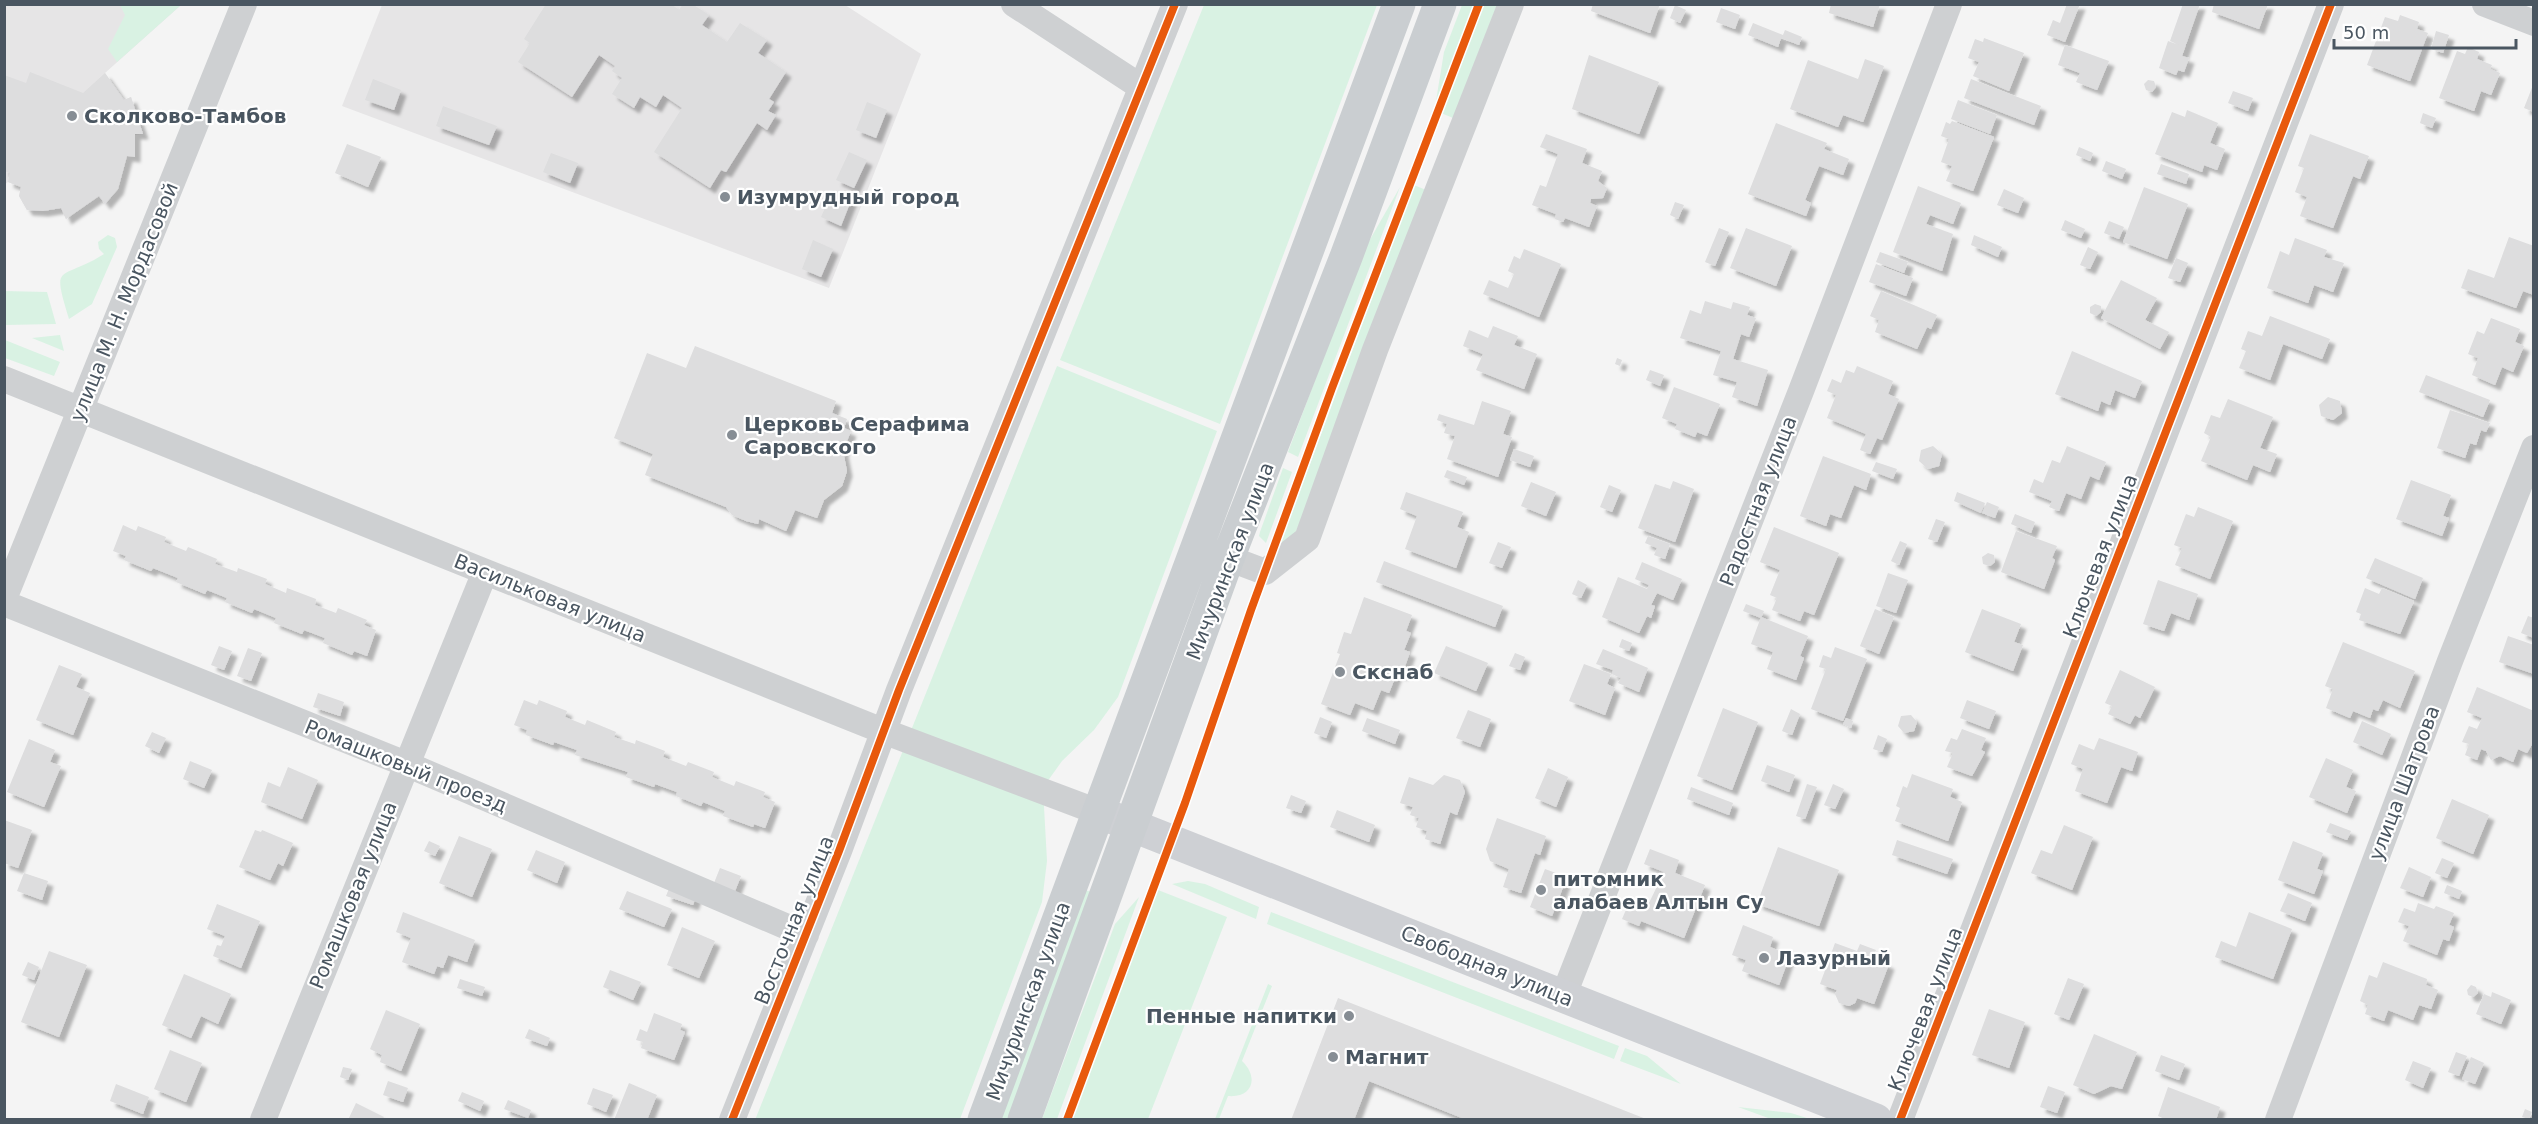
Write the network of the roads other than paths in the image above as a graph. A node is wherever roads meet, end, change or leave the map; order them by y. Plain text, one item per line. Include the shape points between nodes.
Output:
1 (244, 4) edge
2 (1014, 4) edge
3 (1175, 4) edge
4 (1399, 4) edge
5 (1440, 4) edge
6 (1512, 4) edge
7 (1949, 4) edge
8 (2331, 4) edge
9 (2484, 4) edge
10 (2534, 23) edge
11 (1142, 87) junction
12 (4, 379) edge
13 (81, 409) junction
14 (2534, 448) edge
15 (1228, 558) junction
16 (485, 572) junction
17 (4, 601) edge
18 (883, 731) junction
19 (406, 764) junction
20 (1098, 812) junction
21 (1133, 826) junction
22 (806, 935) junction
23 (1563, 996) junction
24 (263, 1119) edge
25 (732, 1119) edge
26 (984, 1119) edge
27 (1024, 1119) edge
28 (1876, 1119) edge
29 (1900, 1119) edge
30 (2278, 1119) edge

1 - 13 street, улица М. Н. Мордасовой
2 - 11 street
3 - 11 street, Восточная улица
4 - 20 main road, Мичуринская улица
5 - 15 main road, Мичуринская улица via 1338,279
6 - 15 street via 1375,350 1307,538 1265,572
7 - 23 street, Радостная улица
8 - 29 street, Ключевая улица
9 - 10 street
11 - 18 street, Восточная улица
12 - 13 street, Васильковая улица
13 - 16 street, Васильковая улица
13 - 17 street, улица М. Н. Мордасовой
14 - 30 street, улица Шатрова
15 - 21 main road, Мичуринская улица
16 - 18 street, Васильковая улица
16 - 19 street, Ромашковая улица
17 - 19 street, Ромашковый проезд
18 - 20 street, Васильковая улица
18 - 22 street, Восточная улица
19 - 22 street, Ромашковый проезд
19 - 24 street, Ромашковая улица
20 - 21 main road, Свободная улица
20 - 26 main road, Мичуринская улица
21 - 23 main road, Свободная улица
21 - 27 main road, Мичуринская улица
22 - 25 street, Восточная улица
23 - 28 main road, Свободная улица

